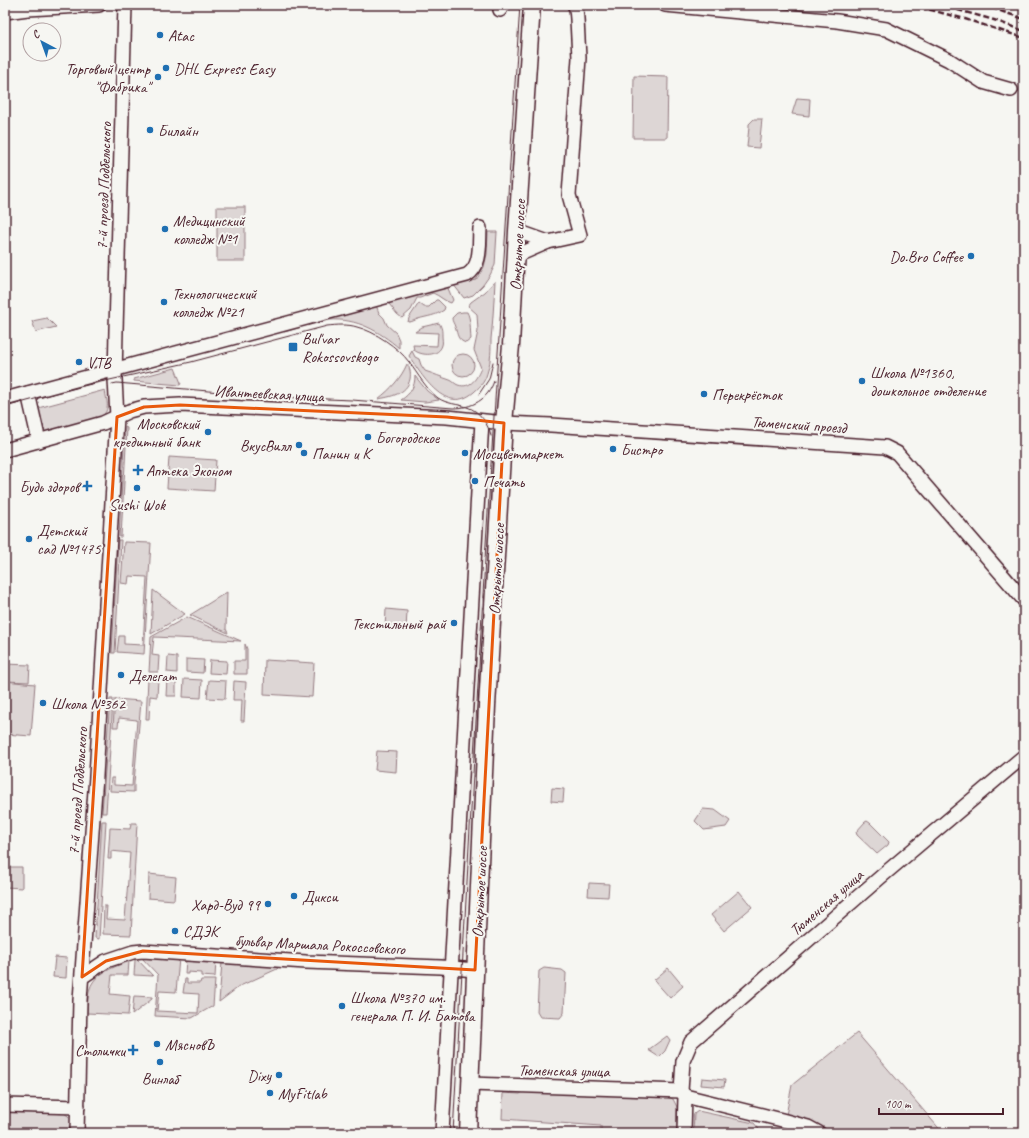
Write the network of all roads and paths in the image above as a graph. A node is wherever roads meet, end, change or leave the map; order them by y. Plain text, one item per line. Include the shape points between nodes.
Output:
1 (99, 5) edge
2 (125, 5) edge
3 (532, 5) edge
4 (574, 5) edge
5 (665, 5) edge
6 (5, 12) edge
7 (1011, 90) dead end
8 (480, 228) dead end
9 (517, 231) junction
10 (548, 242) junction
11 (516, 256) junction
12 (115, 369) junction
13 (28, 393) junction
14 (5, 399) edge
15 (117, 416) junction
16 (482, 421) junction
17 (504, 423) junction
18 (39, 441) junction
19 (5, 450) edge
20 (1024, 600) edge
21 (1024, 756) edge
22 (451, 968) junction
23 (475, 970) junction
24 (82, 977) junction
25 (470, 1084) junction
26 (683, 1094) junction
27 (5, 1105) edge
28 (78, 1107) junction
29 (77, 1133) edge
30 (442, 1133) edge
31 (468, 1133) edge
32 (684, 1133) edge
33 (819, 1133) edge

1 - 6 street
2 - 12 street, 7-й проезд Подбельского
3 - 9 main road, Открытое шоссе
4 - 10 street via 579,58 570,195 580,235
5 - 7 street via 837,21 886,29 949,60 983,82
8 - 12 street via 477,265 467,275
9 - 10 street
9 - 11 main road, Открытое шоссе
10 - 11 street
11 - 17 main road, Открытое шоссе via 512,345
12 - 13 street
12 - 15 street, 7-й проезд Подбельского
13 - 14 street
13 - 18 street
15 - 16 street, Ивантеевская улица via 144,407 180,406 447,417
15 - 18 street, Ивантеевская улица via 103,423
15 - 24 street, 7-й проезд Подбельского
16 - 17 street, Ивантеевская улица
16 - 22 street
17 - 20 street, Тюменский проезд via 892,449
17 - 23 main road, Открытое шоссе
18 - 19 street, Ивантеевская улица
21 - 26 street, Тюменская улица via 691,1042 683,1061
22 - 23 street, бульвар Маршала Рокоссовского
22 - 24 street, бульвар Маршала Рокоссовского via 306,962 143,951 106,961
22 - 30 street
23 - 25 main road, Открытое шоссе
24 - 28 street
25 - 26 street, Тюменская улица
25 - 31 main road, Открытое шоссе
26 - 32 street, Тюменская улица
26 - 33 street via 770,1116 808,1127
27 - 28 street
28 - 29 street

